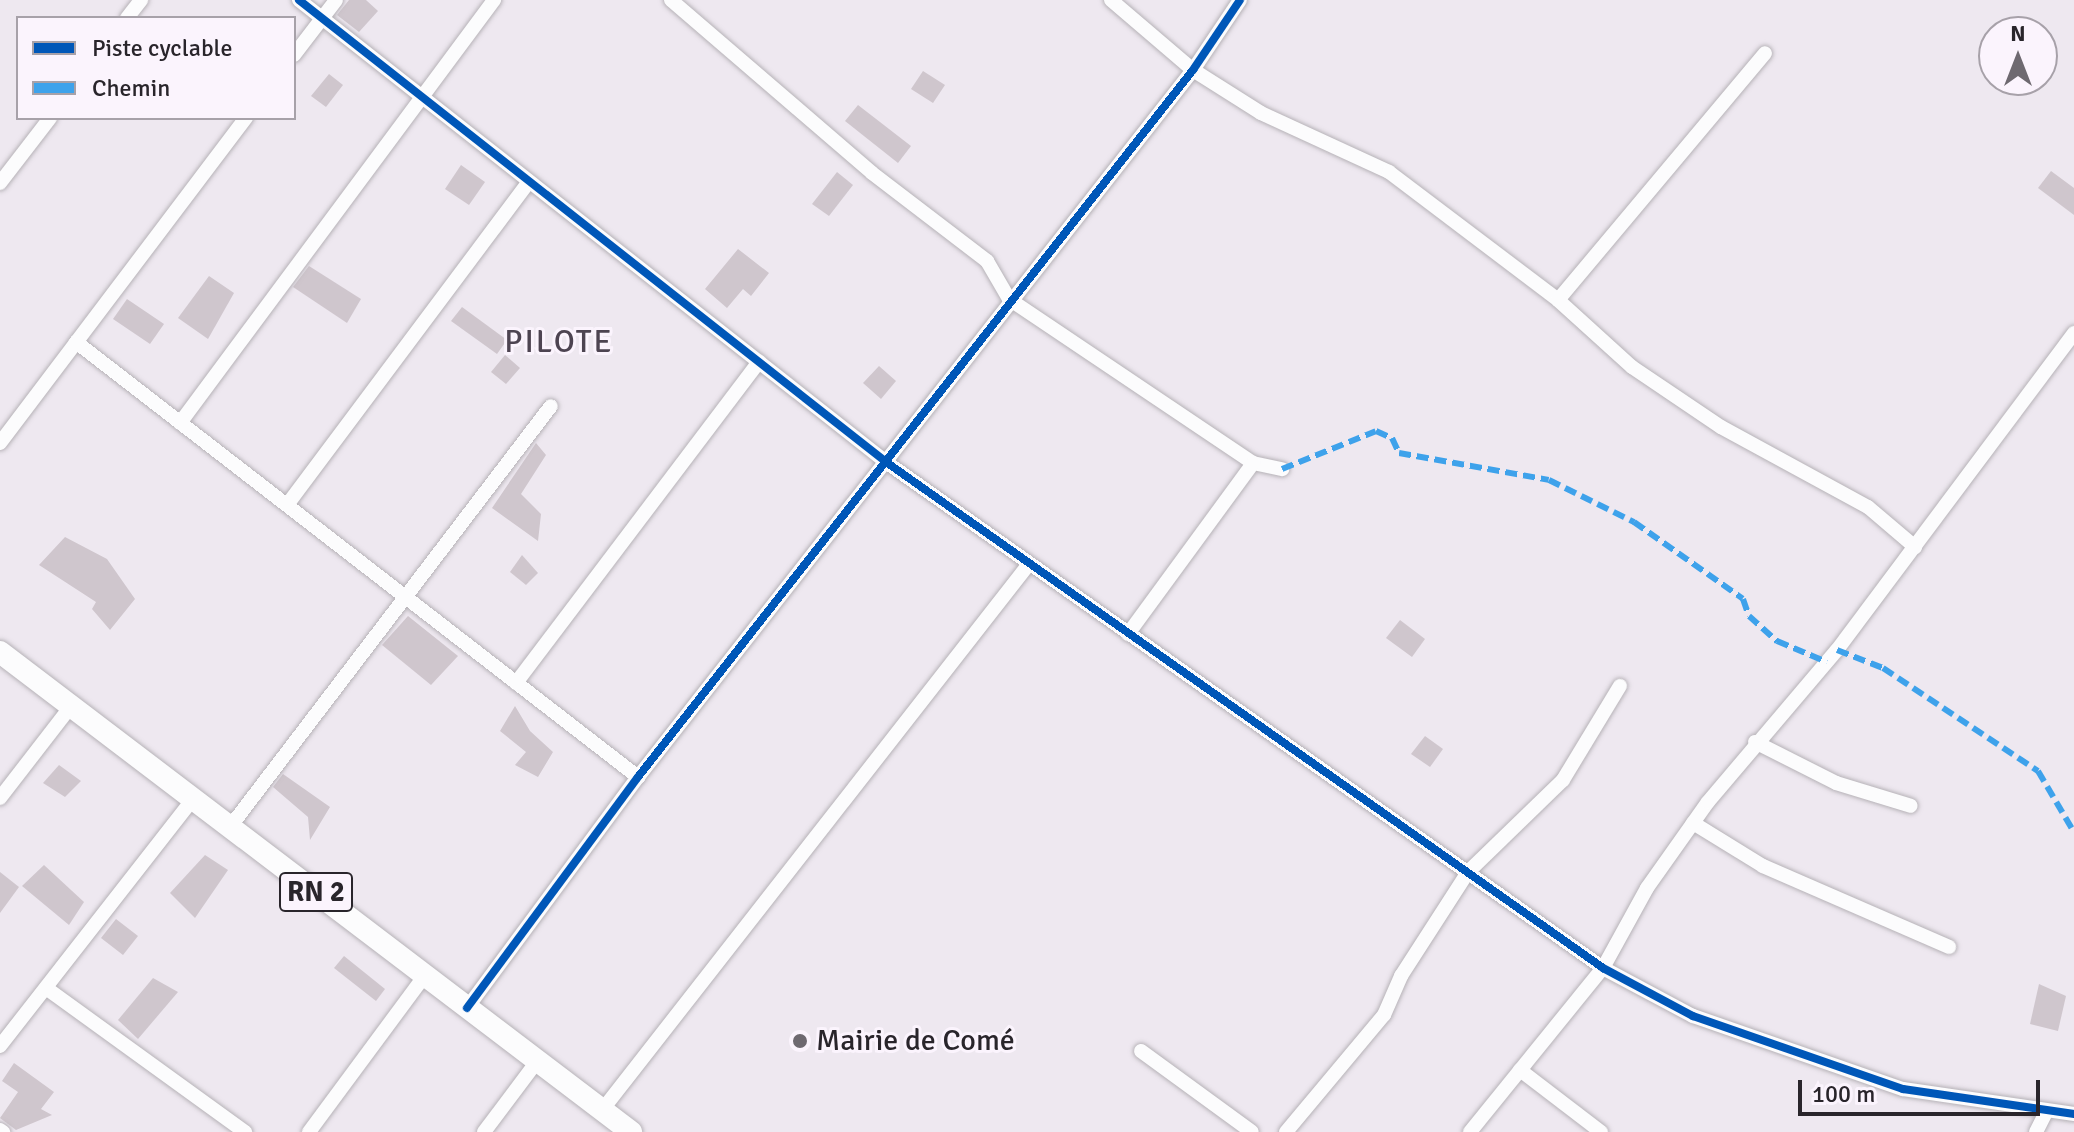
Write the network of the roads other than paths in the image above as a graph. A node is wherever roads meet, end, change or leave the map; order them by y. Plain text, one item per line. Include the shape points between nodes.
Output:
1 (141, 0) edge
2 (299, 0) edge
3 (336, 0) edge
4 (494, 0) edge
5 (671, 0) edge
6 (1111, 0) edge
7 (1240, 0) edge
8 (129, 16) edge
9 (322, 18) junction
10 (296, 52) edge
11 (1765, 53) dead end
12 (1193, 70) junction
13 (422, 97) junction
14 (48, 120) edge
15 (244, 120) edge
16 (529, 181) junction
17 (0, 183) edge
18 (1009, 299) junction
19 (1558, 300) junction
20 (2074, 333) edge
21 (76, 342) junction
22 (759, 362) junction
23 (551, 406) dead end
24 (180, 423) junction
25 (0, 443) edge
26 (886, 462) junction
27 (1253, 463) junction
28 (1282, 469) dead end
29 (287, 505) junction
30 (1915, 547) junction
31 (1029, 564) junction
32 (405, 597) junction
33 (1128, 634) junction
34 (0, 652) edge
35 (516, 683) junction
36 (1620, 686) dead end
37 (71, 706) junction
38 (1755, 742) junction
39 (638, 777) junction
40 (0, 798) edge
41 (194, 798) junction
42 (1911, 806) dead end
43 (1693, 823) junction
44 (230, 827) junction
45 (1468, 872) junction
46 (1949, 947) dead end
47 (1603, 968) junction
48 (425, 975) junction
49 (46, 988) junction
50 (467, 1008) junction
51 (0, 1046) edge
52 (1141, 1051) dead end
53 (538, 1060) junction
54 (1520, 1070) junction
55 (603, 1109) junction
56 (2045, 1114) junction
57 (2074, 1114) edge
58 (245, 1132) edge
59 (309, 1132) edge
60 (484, 1132) edge
61 (631, 1132) edge
62 (1252, 1132) edge
63 (1286, 1132) edge
64 (1470, 1132) edge
65 (1601, 1132) edge
66 (2036, 1132) edge

1 - 8 street
2 - 9 street
3 - 9 street
4 - 13 street
5 - 18 street via 872,173 987,261
6 - 12 street
7 - 12 street
9 - 10 street
9 - 13 street
11 - 19 street
12 - 18 street
12 - 19 street via 1261,113 1389,172
13 - 16 street
13 - 24 street
14 - 17 street
15 - 21 street
16 - 22 street
16 - 29 street
18 - 26 street
18 - 27 street
19 - 30 street via 1632,367 1721,427 1868,507
20 - 30 street
21 - 24 street
21 - 25 street
22 - 26 street
22 - 35 street
23 - 32 street
24 - 29 street
26 - 31 street
26 - 39 street
27 - 28 street
27 - 33 street
29 - 32 street
30 - 38 street via 1827,662
31 - 33 street
31 - 55 street
32 - 35 street
32 - 44 street
33 - 45 street
34 - 37 main road, RN 2
35 - 39 street
36 - 45 street via 1563,780
37 - 40 street
37 - 41 main road, RN 2
38 - 42 street via 1836,783
38 - 43 street
39 - 50 street
41 - 44 main road, RN 2
41 - 49 street
43 - 46 street via 1763,866
43 - 47 street via 1647,888
44 - 48 main road, RN 2
45 - 47 street
45 - 63 street via 1401,976 1384,1015
47 - 54 street
47 - 56 street via 1693,1016 1903,1089
48 - 50 main road, RN 2
48 - 59 street
49 - 51 street
49 - 58 street
50 - 53 main road, RN 2
52 - 62 street
53 - 55 main road, RN 2
53 - 60 street
54 - 64 street
54 - 65 street
55 - 61 main road, RN 2
56 - 57 street
56 - 66 street

